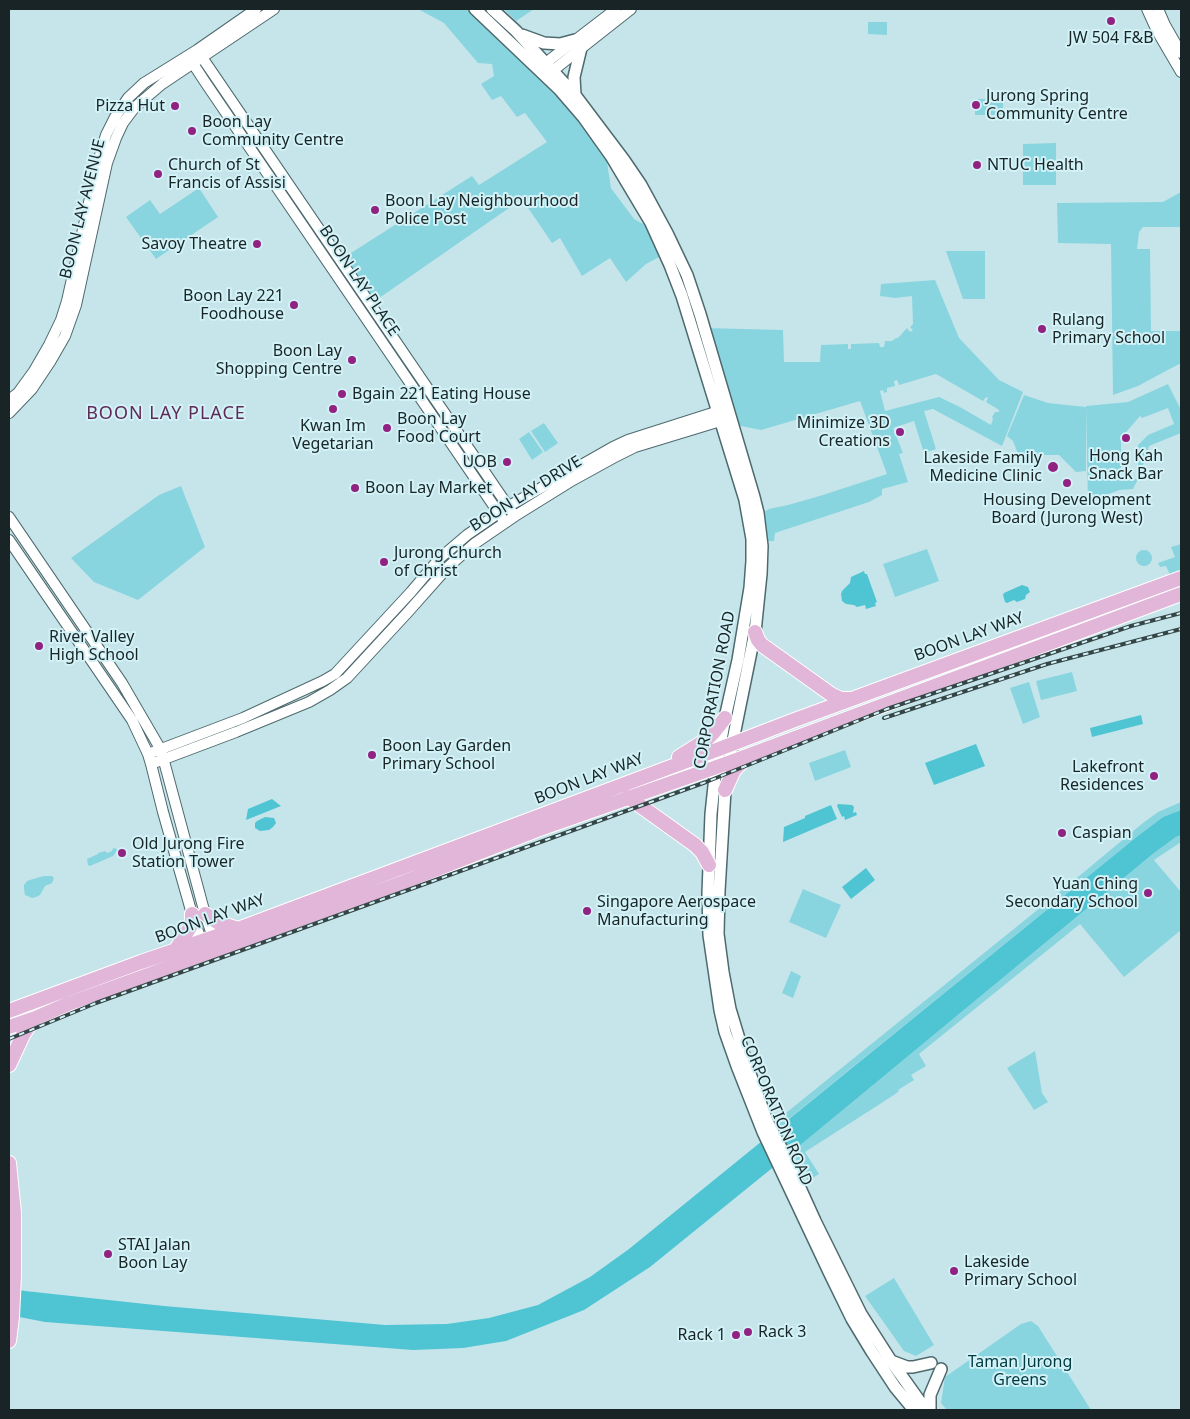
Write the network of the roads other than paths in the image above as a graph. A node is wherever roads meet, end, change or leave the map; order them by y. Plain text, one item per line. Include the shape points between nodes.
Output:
1 (256, 9) edge
2 (274, 9) edge
3 (475, 9) edge
4 (492, 9) edge
5 (616, 9) edge
6 (631, 9) edge
7 (1147, 9) edge
8 (1158, 9) edge
9 (516, 31) junction
10 (578, 44) junction
11 (1181, 53) edge
12 (195, 56) junction
13 (545, 69) junction
14 (1181, 72) edge
15 (575, 95) junction
16 (379, 317) junction
17 (369, 323) junction
18 (9, 400) edge
19 (9, 413) edge
20 (724, 415) junction
21 (484, 471) junction
22 (475, 478) junction
23 (509, 506) junction
24 (751, 506) junction
25 (498, 513) junction
26 (515, 516) junction
27 (9, 517) edge
28 (505, 523) junction
29 (9, 540) edge
30 (1181, 578) edge
31 (411, 592) junction
32 (1181, 594) edge
33 (421, 598) junction
34 (382, 623) junction
35 (392, 630) junction
36 (755, 632) junction
37 (850, 699) junction
38 (725, 718) junction
39 (205, 738) junction
40 (726, 747) junction
41 (752, 754) junction
42 (162, 755) junction
43 (150, 759) junction
44 (722, 765) junction
45 (665, 768) junction
46 (725, 790) junction
47 (628, 797) junction
48 (709, 865) junction
49 (198, 914) junction
50 (238, 928) junction
51 (210, 946) junction
52 (175, 951) junction
53 (35, 1001) junction
54 (9, 1003) edge
55 (9, 1011) edge
56 (38, 1017) junction
57 (9, 1027) edge
58 (9, 1065) edge
59 (767, 1130) junction
60 (9, 1163) edge
61 (835, 1271) junction
62 (9, 1341) edge
63 (891, 1361) junction
64 (914, 1410) edge
65 (926, 1410) edge
66 (930, 1410) edge

1 - 12 street, BOON LAY AVENUE
2 - 12 street, BOON LAY AVENUE
3 - 13 main road, CORPORATION ROAD
4 - 9 main road, CORPORATION ROAD
5 - 10 street
6 - 10 street
7 - 14 street
8 - 11 street
9 - 10 main road via 544,43
9 - 13 main road, CORPORATION ROAD
10 - 13 street
10 - 15 main road
12 - 16 street, BOON LAY PLACE
12 - 17 street, BOON LAY PLACE via 204,82
12 - 18 street, BOON LAY AVENUE via 144,83 115,117 98,162 61,320 34,371
12 - 19 street, BOON LAY AVENUE via 135,107 120,130 107,163 76,305 65,336 32,389
13 - 15 main road, CORPORATION ROAD
13 - 20 main road, CORPORATION ROAD via 611,156 651,224 670,264
15 - 20 main road, CORPORATION ROAD via 641,185 687,275
16 - 17 street
16 - 21 street, BOON LAY PLACE
17 - 22 street, BOON LAY PLACE
20 - 23 street, BOON LAY DRIVE via 628,440
20 - 24 main road, CORPORATION ROAD
20 - 26 street, BOON LAY DRIVE via 613,458
21 - 22 street
21 - 23 street, BOON LAY PLACE
22 - 25 street, BOON LAY PLACE
23 - 25 street, BOON LAY DRIVE
23 - 26 street, BOON LAY PLACE
24 - 36 main road, CORPORATION ROAD via 760,524 762,553
24 - 38 main road, CORPORATION ROAD via 750,588
25 - 28 street, BOON LAY PLACE
25 - 31 street, BOON LAY DRIVE via 451,548
26 - 28 street, BOON LAY DRIVE
27 - 42 street via 122,683
28 - 33 street, BOON LAY DRIVE via 448,566
29 - 43 street via 132,720
30 - 37 main road, BOON LAY WAY
31 - 33 street via 418,592
31 - 34 street, BOON LAY DRIVE
32 - 41 main road, BOON LAY WAY
33 - 35 street, BOON LAY DRIVE
34 - 35 street via 386,630
34 - 39 street, BOON LAY DRIVE via 334,674
35 - 39 street, BOON LAY DRIVE via 347,678 330,690 309,702
36 - 37 main road via 762,645 832,695
36 - 40 main road, CORPORATION ROAD
37 - 40 main road, BOON LAY WAY
38 - 40 main road, CORPORATION ROAD
38 - 45 main road via 706,740
39 - 42 street, BOON LAY DRIVE
40 - 44 main road, CORPORATION ROAD
40 - 45 main road, BOON LAY WAY
41 - 44 main road, BOON LAY WAY
41 - 46 main road via 734,770
42 - 43 street, BOON LAY DRIVE
42 - 49 street
43 - 49 street via 162,812
44 - 46 main road, CORPORATION ROAD
44 - 47 main road, BOON LAY WAY
44 - 48 main road, CORPORATION ROAD via 711,814
45 - 50 main road, BOON LAY WAY
46 - 59 main road, CORPORATION ROAD via 718,934 730,1009
47 - 48 main road via 702,852
47 - 51 main road, BOON LAY WAY via 404,882
48 - 59 main road, CORPORATION ROAD via 709,935 720,1010 737,1066
49 - 50 main road
49 - 51 street
49 - 52 main road
50 - 51 main road, BOON LAY WAY
51 - 52 main road, BOON LAY WAY
51 - 56 main road, BOON LAY WAY
52 - 53 main road, BOON LAY WAY
53 - 54 main road
53 - 55 main road, BOON LAY WAY
56 - 57 main road, BOON LAY WAY
56 - 58 main road via 23,1035
59 - 61 main road, CORPORATION ROAD
60 - 62 main road via 14,1213 14,1287
61 - 63 main road, CORPORATION ROAD
61 - 64 main road, CORPORATION ROAD via 852,1318 895,1387
63 - 65 main road, CORPORATION ROAD
63 - 66 main road via 907,1367 936,1366

